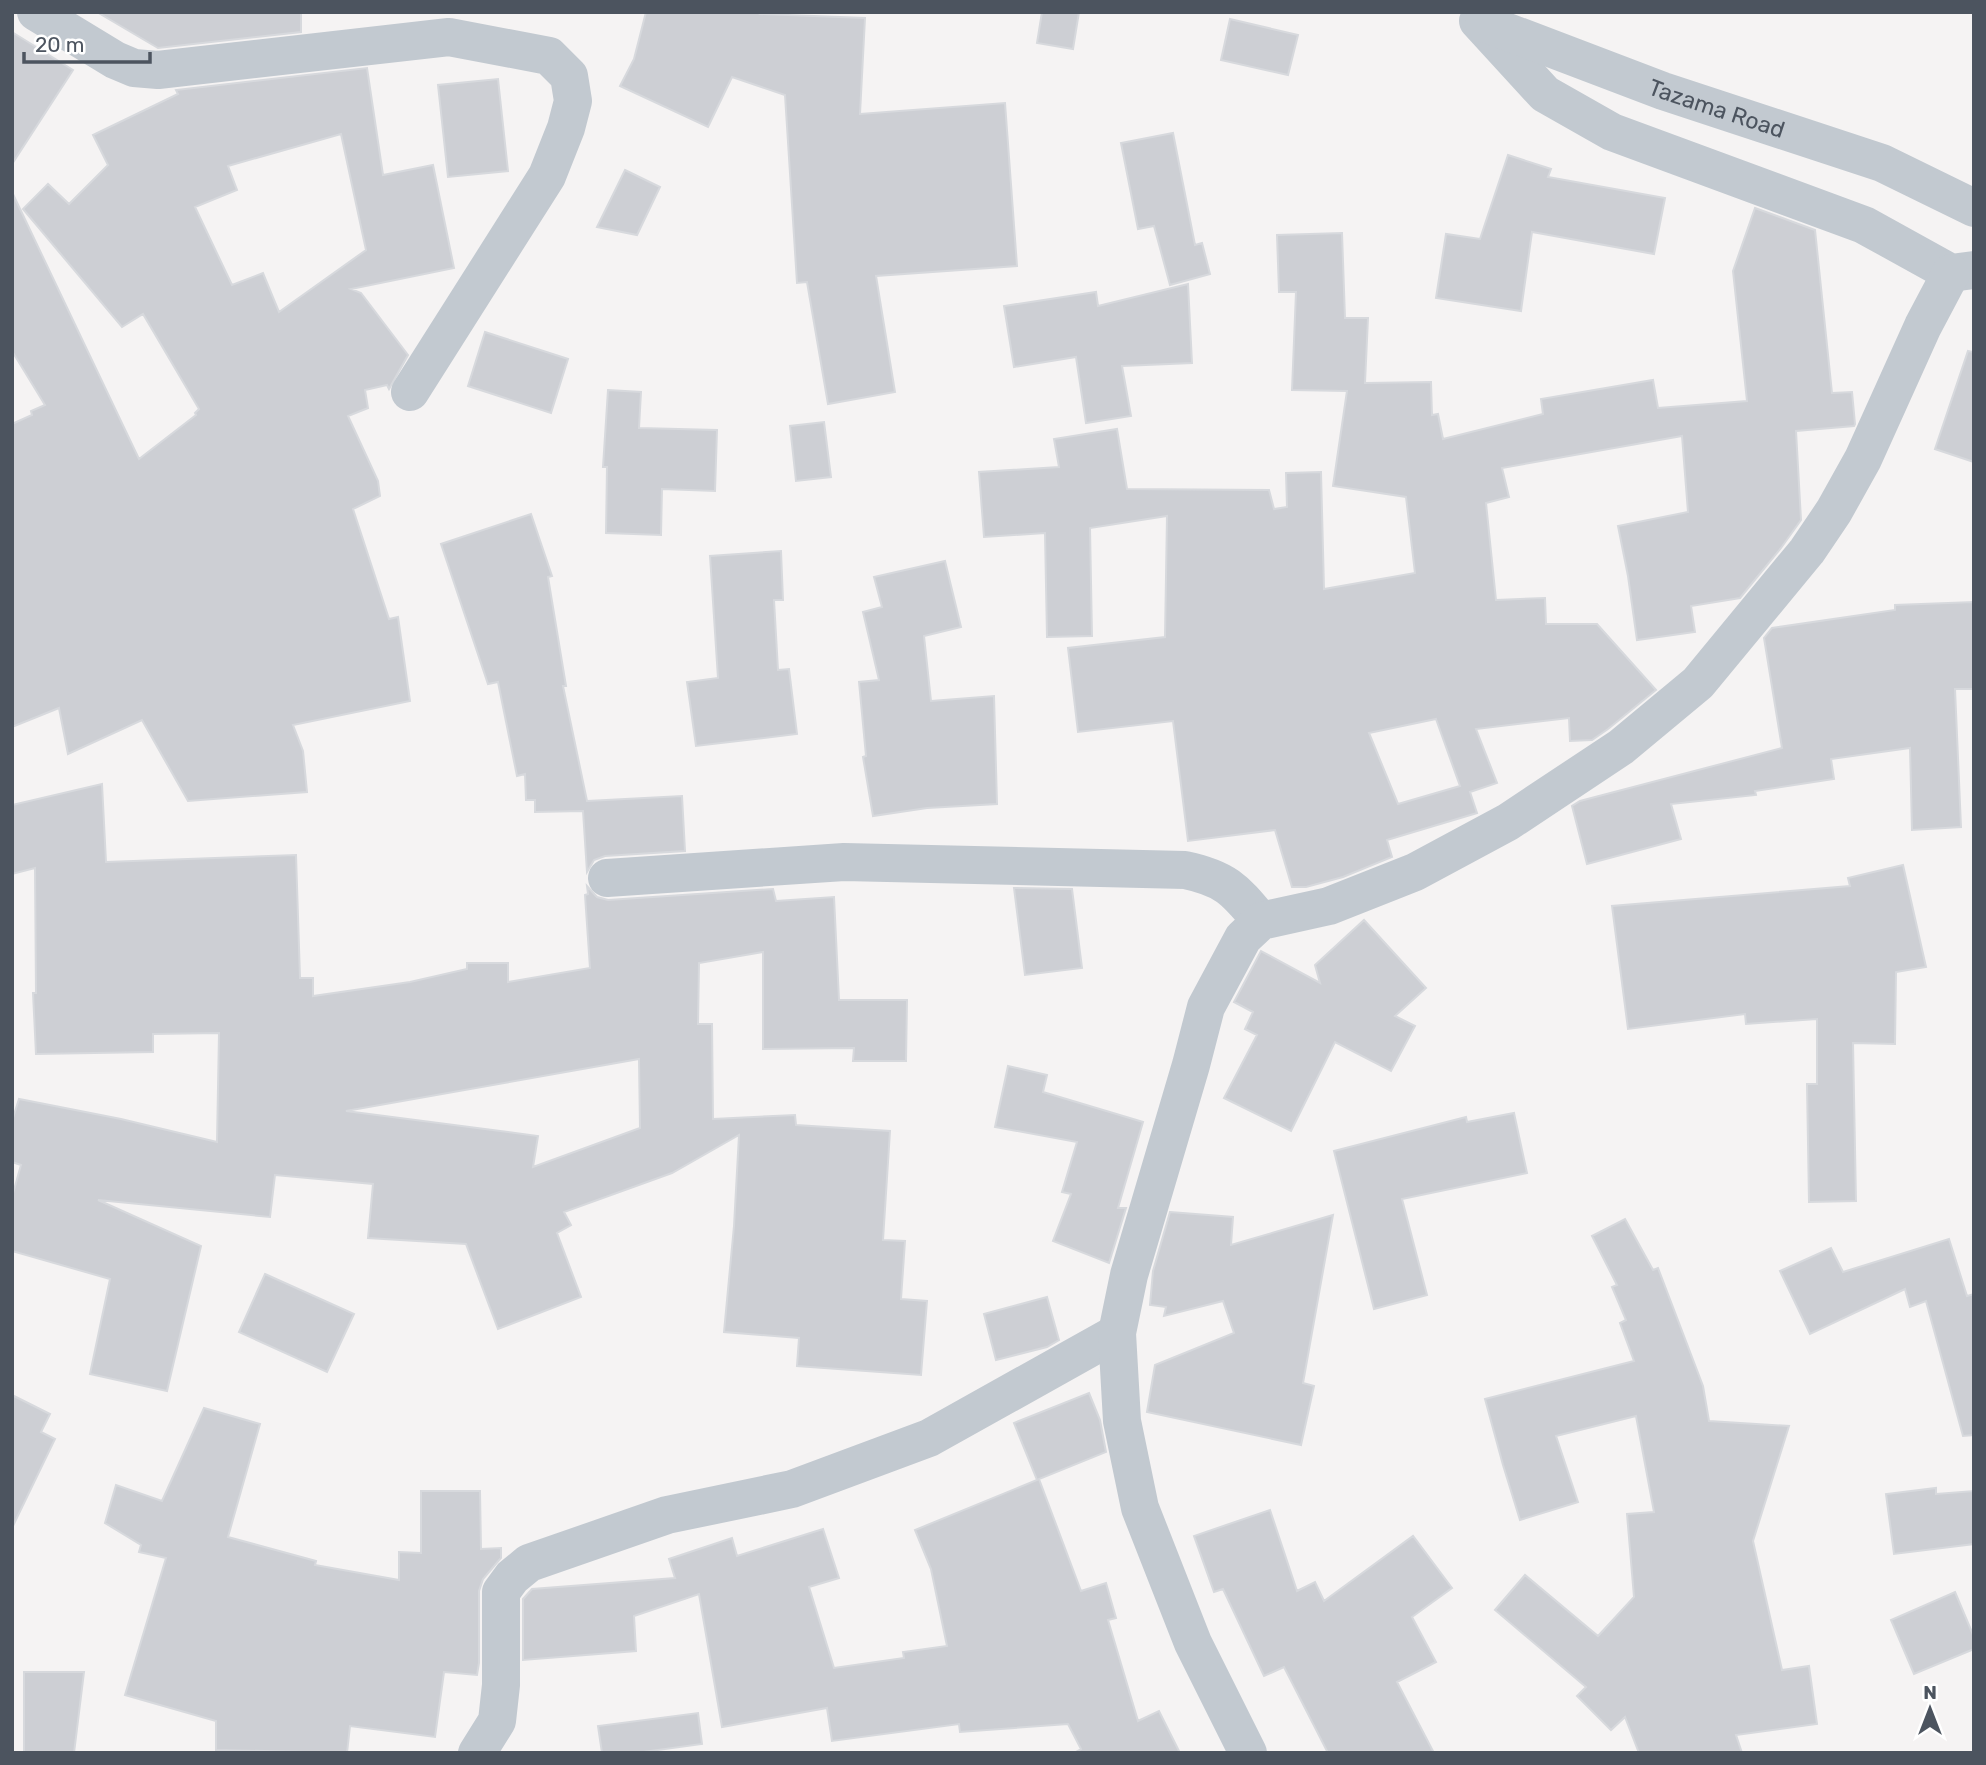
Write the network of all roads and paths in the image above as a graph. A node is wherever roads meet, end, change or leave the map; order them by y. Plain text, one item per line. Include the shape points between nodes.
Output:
1 (36, 12) edge
2 (1469, 16) edge
3 (454, 25) edge
4 (1974, 208) edge
5 (1962, 272) edge
6 (410, 393) dead end
7 (607, 878) dead end
8 (1261, 921) junction
9 (1117, 1333) junction
10 (477, 1753) edge
11 (1248, 1753) edge

1 - 3 street via 115,60 158,70
2 - 4 street, Tazama Road via 1663,91 1882,163
2 - 5 street via 1545,94 1612,132 1864,225
3 - 6 street via 549,56 569,76 573,101 547,176
5 - 8 street via 1923,326 1863,459 1834,511 1807,551 1698,683 1620,747 1508,822 1415,872 1329,906
7 - 8 street via 844,862 1185,870 1211,876 1234,889
8 - 9 street via 1243,938 1206,1007 1129,1275
9 - 10 street via 929,1438 792,1489 667,1515 528,1563 501,1592 497,1721
9 - 11 street via 1122,1421 1140,1508 1193,1643

